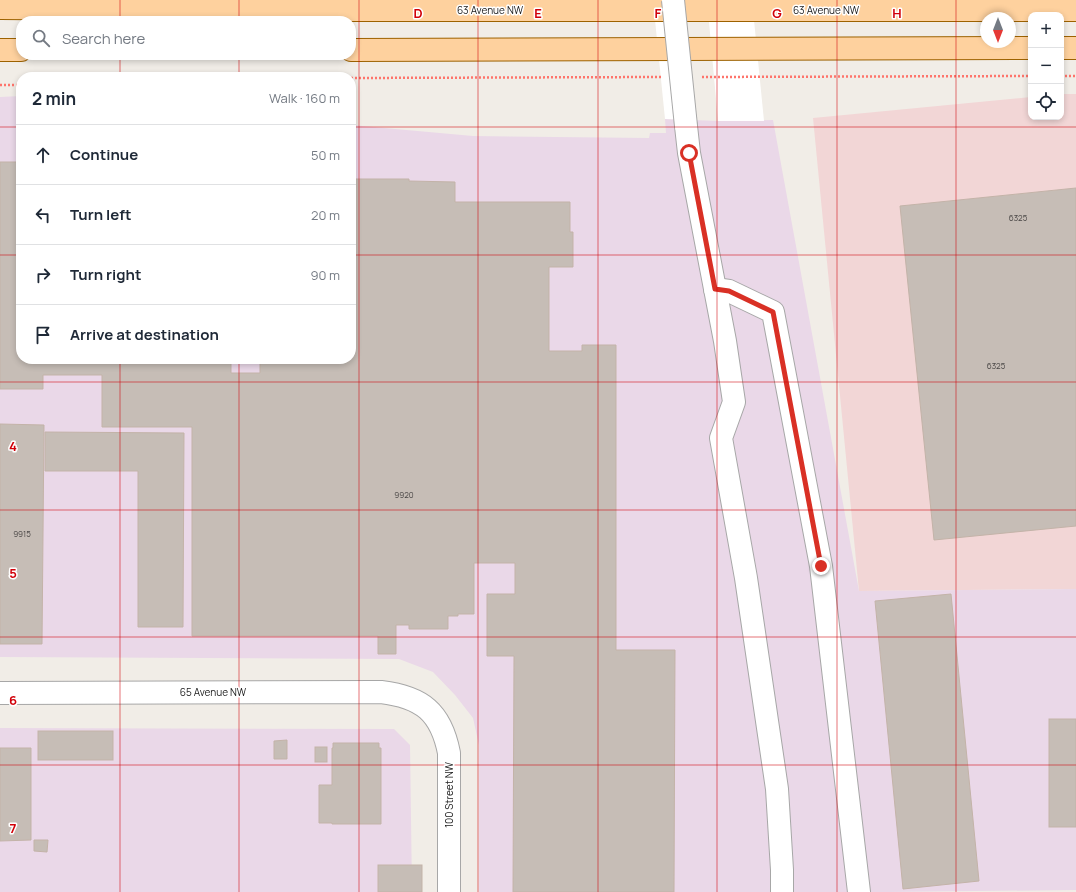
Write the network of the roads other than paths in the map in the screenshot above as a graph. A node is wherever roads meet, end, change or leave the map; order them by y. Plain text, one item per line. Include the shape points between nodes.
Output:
1 (672, 0) edge
2 (1048, 0) edge
3 (0, 8) edge
4 (241, 10) edge
5 (1023, 10) junction
6 (1076, 10) edge
7 (1028, 48) edge
8 (1064, 48) edge
9 (1076, 48) edge
10 (0, 50) edge
11 (16, 50) edge
12 (356, 50) edge
13 (715, 289) junction
14 (0, 692) edge
15 (424, 706) joint
16 (449, 892) edge
17 (782, 892) edge
18 (859, 892) edge

1 - 13 street, bridge via 689,153
2 - 5 main road
3 - 4 main road, 63 Avenue NW
4 - 5 main road, 63 Avenue NW
5 - 6 main road, 63 Avenue NW
7 - 12 main road
8 - 9 main road
10 - 11 main road
13 - 17 street via 734,402 721,438 746,578 777,789
13 - 18 street via 729,291 773,312 821,566
14 - 15 street, 65 Avenue NW via 381,692 411,698
15 - 16 street, 100 Street NW via 439,722 446,737 449,753

